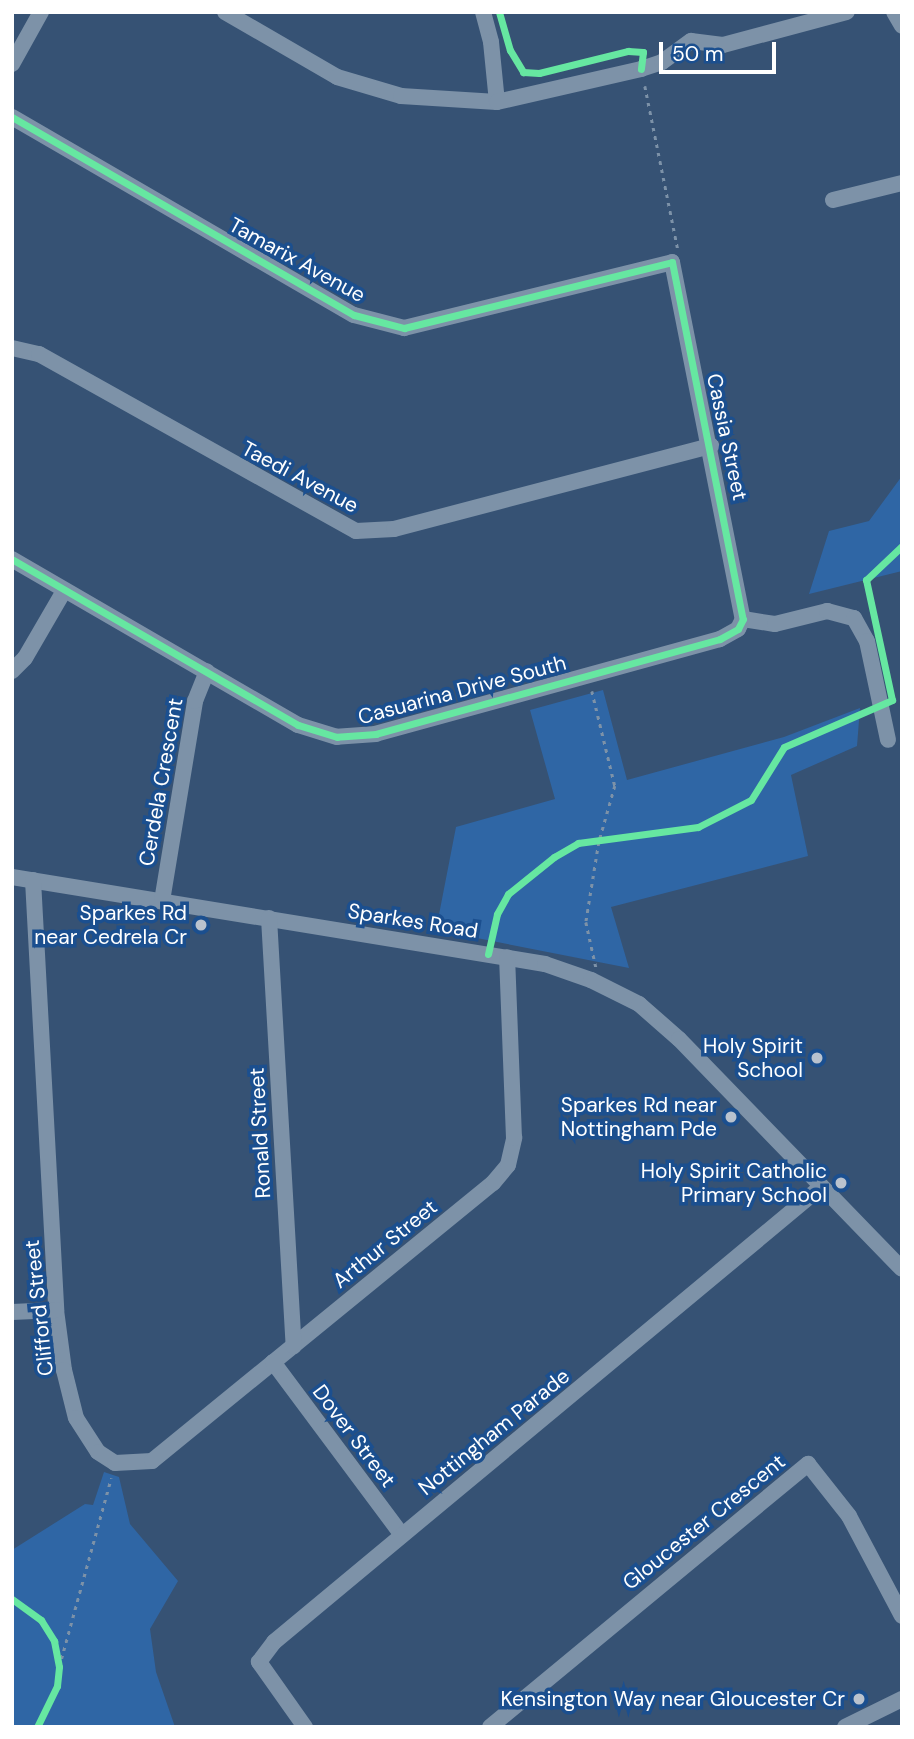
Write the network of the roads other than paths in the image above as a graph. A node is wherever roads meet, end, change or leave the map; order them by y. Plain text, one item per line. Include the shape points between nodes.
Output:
1 (41, 12) edge
2 (225, 12) edge
3 (483, 12) edge
4 (847, 12) edge
5 (894, 12) edge
6 (902, 26) edge
7 (12, 64) edge
8 (497, 102) junction
9 (12, 117) edge
10 (902, 183) edge
11 (832, 200) dead end
12 (672, 262) joint
13 (12, 348) edge
14 (711, 446) junction
15 (12, 559) edge
16 (64, 591) junction
17 (743, 620) junction
18 (12, 671) edge
19 (206, 671) junction
20 (888, 740) dead end
21 (12, 877) edge
22 (33, 880) junction
23 (162, 901) junction
24 (268, 918) junction
25 (507, 957) junction
26 (821, 1187) junction
27 (902, 1269) edge
28 (56, 1310) junction
29 (12, 1311) edge
30 (294, 1346) junction
31 (273, 1362) junction
32 (115, 1463) joint
33 (402, 1535) junction
34 (902, 1616) edge
35 (902, 1699) edge
36 (305, 1727) edge
37 (490, 1727) edge
38 (845, 1727) edge

1 - 7 street
2 - 8 street via 337,77 401,96
3 - 8 street
4 - 8 street via 723,45 691,41 662,62 641,69
5 - 6 street
9 - 12 street, Tamarix Avenue via 354,315 404,328
10 - 11 street
12 - 14 street, Cassia Street
13 - 14 street, Taedi Avenue via 39,354 356,531 394,529
14 - 17 street, Cassia Street
15 - 16 street, Casuarina Drive South
16 - 18 street via 26,658
16 - 19 street, Casuarina Drive South
17 - 19 street, Casuarina Drive South via 738,629 720,639 355,737 298,725
17 - 20 street via 775,624 827,611 854,618 867,641
19 - 23 street, Cerdela Crescent via 195,701
21 - 22 street, Sparkes Road
22 - 23 street, Sparkes Road
22 - 28 street, Clifford Street
23 - 24 street, Sparkes Road
24 - 25 street, Sparkes Road
24 - 30 street, Ronald Street
25 - 26 street, Sparkes Road via 591,980 639,1004
25 - 30 street, Arthur Street via 514,1138 508,1165 493,1183
26 - 27 street, Sparkes Road
26 - 33 street, Nottingham Parade
28 - 29 street
28 - 32 street, Clifford Street via 76,1418 98,1452
30 - 31 street, Arthur Street
31 - 32 street, Arthur Street via 152,1461
31 - 33 street, Dover Street
33 - 36 street, Nottingham Parade via 274,1642 259,1662
34 - 37 street, Gloucester Crescent via 849,1516 808,1464
35 - 38 street

